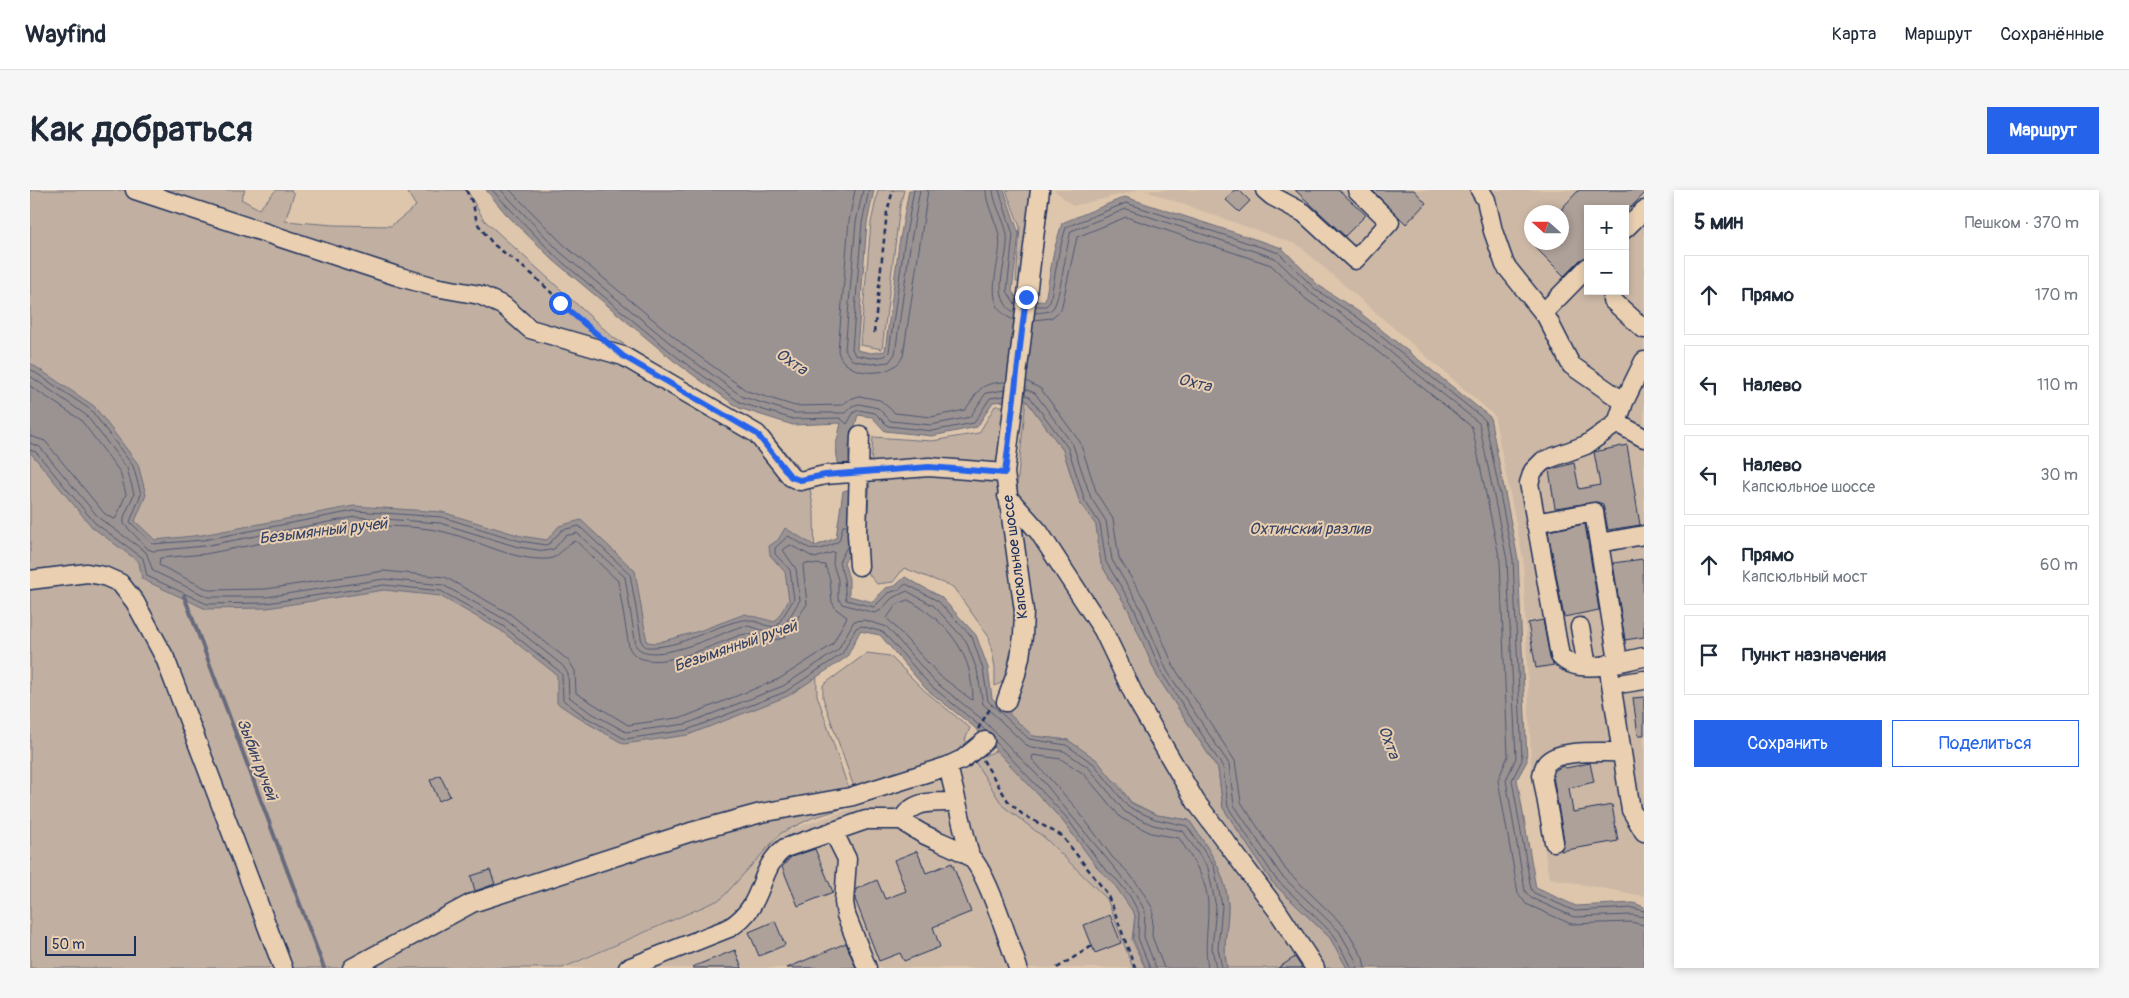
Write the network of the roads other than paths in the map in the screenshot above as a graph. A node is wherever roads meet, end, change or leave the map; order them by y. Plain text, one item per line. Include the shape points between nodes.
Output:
1 (135, 190) edge
2 (1040, 190) edge
3 (1266, 190) edge
4 (1357, 190) edge
5 (1480, 190) edge
6 (1644, 210) edge
7 (1629, 225) edge
8 (1584, 271) edge
9 (1612, 300) dead end
10 (1543, 312) junction
11 (1644, 329) edge
12 (1644, 361) edge
13 (1624, 402) junction
14 (1618, 423) junction
15 (860, 435) dead end
16 (1644, 438) edge
17 (1005, 473) junction
18 (858, 474) junction
19 (1007, 496) junction
20 (1535, 523) junction
21 (1644, 535) edge
22 (1599, 542) junction
23 (859, 566) dead end
24 (30, 580) edge
25 (1580, 627) dead end
26 (1644, 657) edge
27 (1613, 662) junction
28 (1587, 666) junction
29 (1644, 680) edge
30 (1625, 683) dead end
31 (1000, 701) road end
32 (980, 740) road end
33 (1622, 752) junction
34 (948, 766) junction
35 (957, 802) junction
36 (902, 820) junction
37 (833, 832) junction
38 (1644, 832) edge
39 (1554, 842) dead end
40 (970, 856) junction
41 (283, 968) edge
42 (352, 968) edge
43 (628, 968) edge
44 (866, 968) edge
45 (1018, 968) edge
46 (1315, 968) edge

1 - 18 street via 397,276 480,295 504,306 530,329 623,356 749,429 757,434 791,477 800,480
2 - 17 street, Капсюльное шоссе
3 - 4 street via 1304,213 1355,260 1390,222
5 - 10 street via 1486,200 1505,265
6 - 7 street
8 - 10 street
9 - 11 street
10 - 13 street via 1572,365
12 - 13 street
13 - 14 street
14 - 16 street
14 - 20 street via 1586,445 1543,461 1533,471 1529,483
15 - 18 street
17 - 18 street via 929,467
17 - 19 street, Капсюльное шоссе
18 - 23 street via 856,534
19 - 31 street, Капсюльное шоссе via 1024,611 1018,666
19 - 46 street via 1039,532 1103,630 1136,699 1196,802 1277,910
20 - 22 street via 1594,512
20 - 28 street via 1560,656 1574,666
21 - 22 street
22 - 27 street
24 - 41 street via 87,573 104,576 120,583 134,602 165,658
25 - 28 street
26 - 27 street
27 - 28 street
27 - 33 street
29 - 30 street
32 - 34 street
33 - 38 street via 1631,810
33 - 39 street via 1570,753 1553,758 1546,764 1542,775
34 - 35 street
34 - 42 street via 850,797 762,812 691,832 472,903
35 - 36 street via 914,806
35 - 40 street
36 - 37 street via 866,820
36 - 40 street via 912,830
37 - 43 street via 785,848 776,855 753,907 742,920
37 - 44 street via 847,859 846,915
40 - 45 street via 981,871

